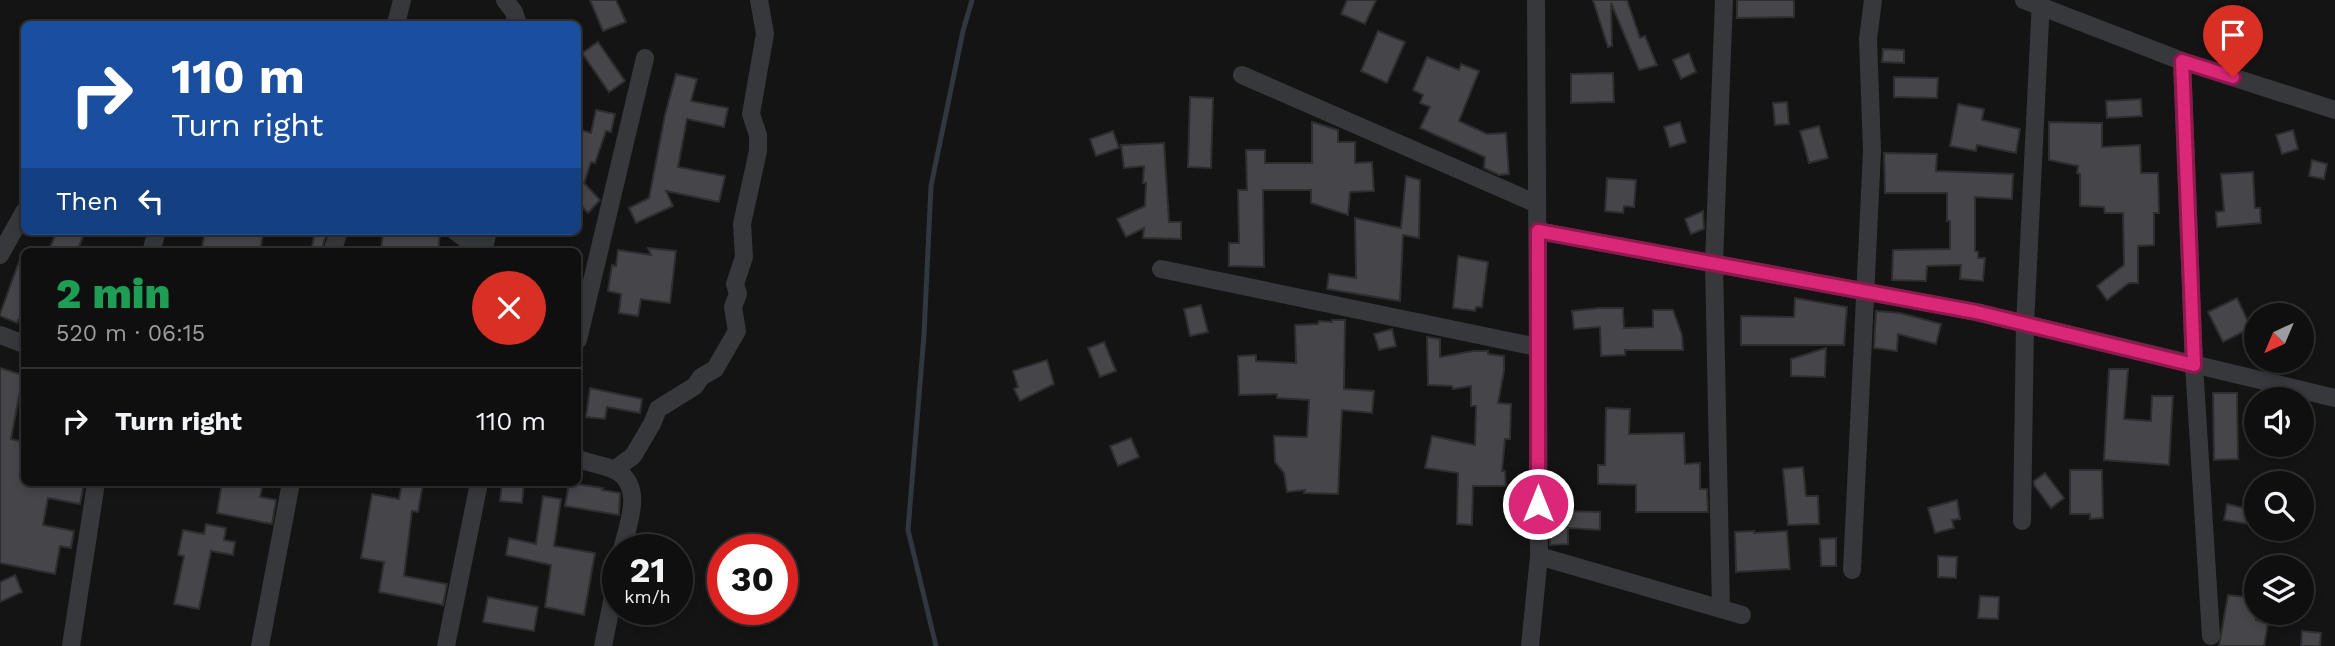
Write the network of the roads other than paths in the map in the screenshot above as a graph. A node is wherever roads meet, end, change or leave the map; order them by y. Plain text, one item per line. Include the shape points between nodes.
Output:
1 (402, 0) edge
2 (505, 0) edge
3 (759, 0) edge
4 (1536, 0) edge
5 (1724, 0) edge
6 (1873, 0) edge
7 (2024, 0) edge
8 (2041, 4) edge
9 (397, 21) edge
10 (517, 21) edge
11 (645, 58) dead end
12 (2182, 61) junction
13 (1242, 75) dead end
14 (2335, 110) edge
15 (1536, 204) junction
16 (21, 217) edge
17 (1538, 231) junction
18 (460, 235) edge
19 (478, 248) edge
20 (0, 255) edge
21 (1713, 262) junction
22 (1161, 269) dead end
23 (1863, 290) junction
24 (581, 315) edge
25 (2025, 326) junction
26 (0, 335) edge
27 (21, 343) edge
28 (1537, 347) junction
29 (2194, 365) junction
30 (2335, 398) edge
31 (581, 461) edge
32 (614, 470) junction
33 (96, 486) edge
34 (290, 486) edge
35 (478, 486) edge
36 (2022, 521) dead end
37 (625, 534) edge
38 (1539, 556) junction
39 (1852, 570) dead end
40 (1721, 608) junction
41 (1742, 615) dead end
42 (607, 625) edge
43 (2211, 636) dead end
44 (71, 646) edge
45 (260, 646) edge
46 (446, 646) edge
47 (603, 646) edge
48 (1530, 646) edge

1 - 9 street
2 - 10 street
3 - 32 street via 765,34 751,114 758,151 742,224 744,257 735,284 737,331 715,369 658,409 633,456
4 - 15 street
5 - 21 street
6 - 23 street via 1868,39 1872,151
7 - 8 street
8 - 12 street
8 - 25 street
11 - 24 street
12 - 14 street
12 - 29 street
13 - 15 street
15 - 17 street
16 - 20 street
17 - 21 street
17 - 28 street
18 - 19 street
21 - 23 street
21 - 40 street
22 - 28 street
23 - 25 street
23 - 39 street
25 - 29 street
25 - 36 street
26 - 27 street
28 - 38 street
29 - 30 street
29 - 43 street
31 - 32 street
32 - 37 street via 628,481 634,494
33 - 44 street
34 - 45 street
35 - 46 street
38 - 40 street
38 - 48 street
40 - 41 street
42 - 47 street

